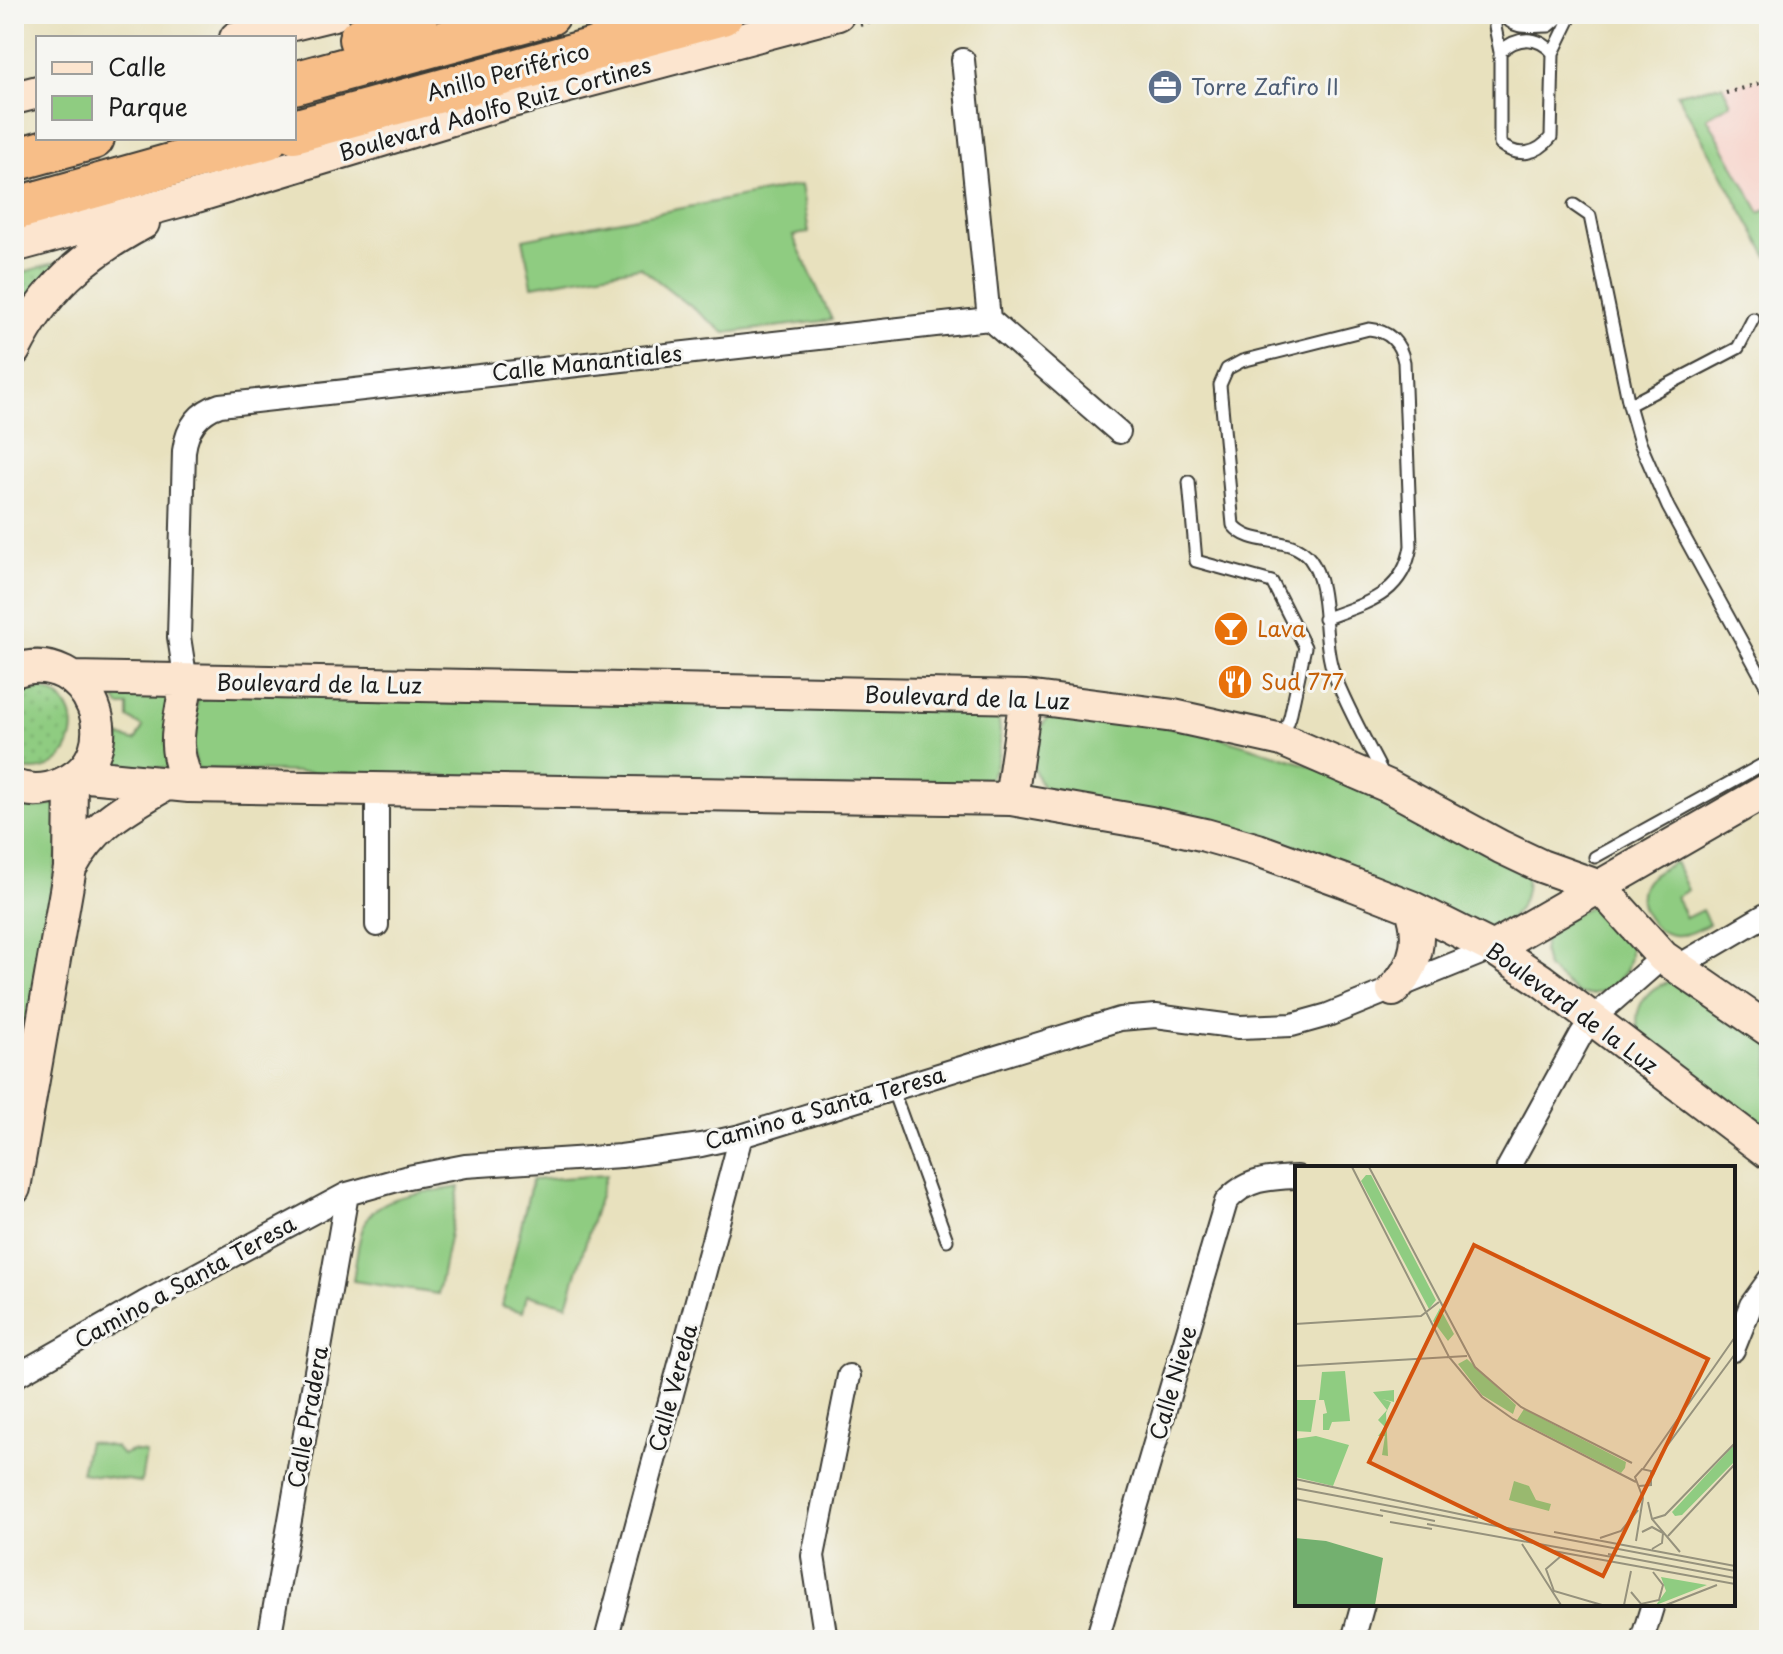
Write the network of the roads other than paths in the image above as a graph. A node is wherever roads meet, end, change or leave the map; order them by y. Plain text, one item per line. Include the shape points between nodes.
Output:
1 (292, 14) edge
2 (418, 14) edge
3 (450, 14) edge
4 (549, 14) edge
5 (653, 14) edge
6 (722, 14) edge
7 (838, 14) edge
8 (1496, 14) edge
9 (1505, 14) edge
10 (1563, 14) edge
11 (1572, 14) edge
12 (347, 27) edge
13 (248, 34) edge
14 (1500, 52) junction
15 (1553, 53) junction
16 (296, 57) edge
17 (963, 60) dead end
18 (296, 82) edge
19 (36, 92) edge
20 (14, 98) edge
21 (508, 102) junction
22 (370, 109) junction
23 (296, 112) edge
24 (296, 130) edge
25 (36, 132) edge
26 (14, 138) edge
27 (86, 140) edge
28 (195, 140) edge
29 (260, 140) edge
30 (14, 160) edge
31 (14, 189) edge
32 (190, 198) junction
33 (1574, 205) dead end
34 (14, 209) edge
35 (14, 246) edge
36 (989, 319) junction
37 (1753, 319) dead end
38 (14, 350) edge
39 (1629, 405) junction
40 (1119, 432) dead end
41 (1189, 482) dead end
42 (1324, 619) junction
43 (14, 643) edge
44 (14, 671) edge
45 (60, 673) junction
46 (186, 682) junction
47 (1769, 691) edge
48 (1026, 697) junction
49 (1282, 740) junction
50 (1769, 761) edge
51 (74, 778) junction
52 (178, 785) junction
53 (14, 786) edge
54 (1388, 786) junction
55 (377, 789) junction
56 (1769, 789) edge
57 (1011, 799) junction
58 (70, 868) junction
59 (1598, 872) junction
60 (1411, 907) junction
61 (1769, 913) edge
62 (377, 925) dead end
63 (1493, 948) junction
64 (1670, 962) junction
65 (1393, 990) junction
66 (1592, 1019) junction
67 (1769, 1030) edge
68 (893, 1091) junction
69 (741, 1136) junction
70 (1769, 1153) edge
71 (1509, 1166) edge
72 (1295, 1177) edge
73 (14, 1188) edge
74 (347, 1194) junction
75 (947, 1240) dead end
76 (1769, 1280) edge
77 (1735, 1345) edge
78 (849, 1376) dead end
79 (14, 1377) edge
80 (1362, 1606) edge
81 (1652, 1606) edge
82 (269, 1640) edge
83 (606, 1640) edge
84 (826, 1640) edge
85 (1097, 1640) edge
86 (1353, 1640) edge
87 (1642, 1640) edge

1 - 13 street
2 - 12 highway
3 - 12 highway
4 - 18 highway
5 - 23 highway
6 - 22 highway, Anillo Periférico
7 - 21 street, Boulevard Adolfo Ruiz Cortines
8 - 14 lane
9 - 10 lane via 1512,24 1527,26 1549,26
11 - 15 lane
12 - 13 street
12 - 16 highway
14 - 15 lane via 1527,39
14 - 15 lane via 1500,144 1525,153 1540,149 1551,137
17 - 36 street
19 - 20 street
21 - 22 highway
21 - 32 street, Boulevard Adolfo Ruiz Cortines
22 - 24 highway, Anillo Periférico
25 - 26 highway
27 - 30 highway
28 - 31 highway
29 - 34 highway
32 - 35 street, Boulevard Adolfo Ruiz Cortines
32 - 38 street via 76,266 47,295
33 - 39 lane via 1590,216
36 - 40 street
36 - 46 street, Calle Manantiales via 211,408 189,430 184,451 179,637
37 - 39 lane via 1738,348
39 - 47 lane via 1653,476
41 - 49 lane via 1196,561 1272,582 1305,647
42 - 42 lane via 1384,593 1401,576 1410,556 1404,362 1400,346 1378,330 1242,361 1227,369 1220,385 1233,525 1248,536 1287,543 1306,554 1317,572
42 - 54 lane via 1333,672
43 - 45 street
44 - 45 street, Boulevard de la Luz via 25,667
45 - 46 street, Boulevard de la Luz
45 - 51 street via 87,691 99,725 90,761
46 - 48 street, Boulevard de la Luz
46 - 52 street via 179,714
48 - 49 street, Boulevard de la Luz via 1174,716
48 - 57 street
49 - 54 street, Boulevard de la Luz
50 - 59 lane
51 - 52 street, Boulevard de la Luz
51 - 53 street via 36,791
51 - 58 street
52 - 55 street, Boulevard de la Luz
52 - 58 street via 114,814 82,846
54 - 59 street, Boulevard de la Luz via 1514,853
55 - 57 street, Boulevard de la Luz
55 - 62 street
56 - 59 street, Camino a Santa Teresa
57 - 60 street, Boulevard de la Luz via 1205,835
58 - 73 street
59 - 63 street, Camino a Santa Teresa
59 - 64 street, Boulevard de la Luz
60 - 63 street, Boulevard de la Luz
60 - 65 street via 1418,930 1416,955
61 - 64 street
63 - 65 street, Camino a Santa Teresa
63 - 66 street, Boulevard de la Luz
64 - 66 street
64 - 67 street, Boulevard de la Luz
65 - 68 street, Camino a Santa Teresa via 1319,1018 1273,1027 1156,1016 1120,1019
66 - 70 street, Boulevard de la Luz
66 - 71 street
68 - 69 street, Camino a Santa Teresa
68 - 75 lane
69 - 74 street, Camino a Santa Teresa via 621,1156 465,1166
69 - 83 street, Calle Vereda
72 - 85 street, Calle Nieve via 1255,1181 1226,1202
74 - 79 street, Camino a Santa Teresa
74 - 82 street, Calle Pradera
76 - 77 street via 1751,1305
78 - 84 street via 813,1556
80 - 86 street
81 - 87 street

